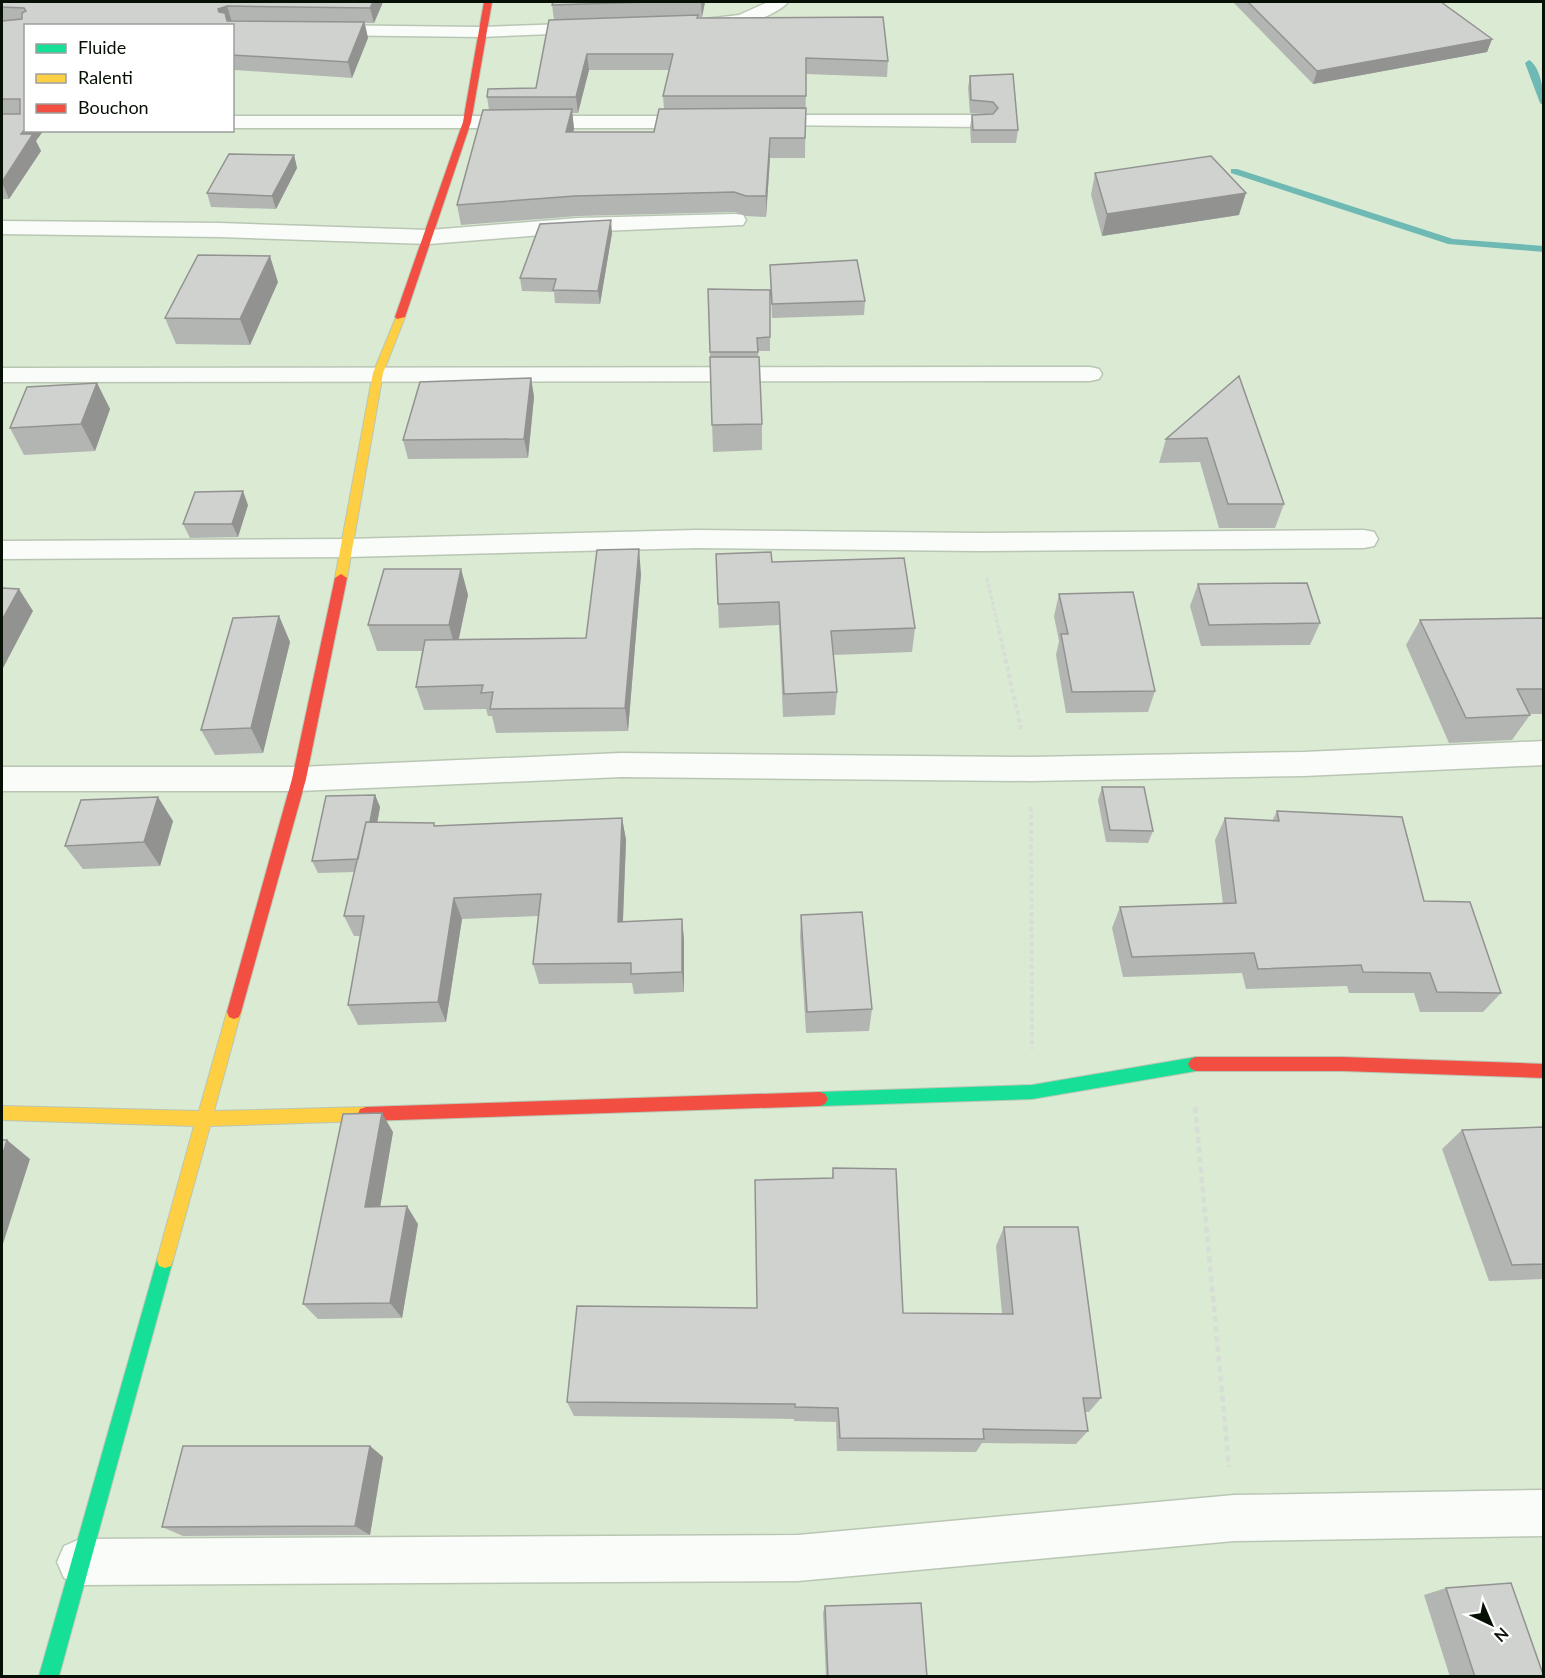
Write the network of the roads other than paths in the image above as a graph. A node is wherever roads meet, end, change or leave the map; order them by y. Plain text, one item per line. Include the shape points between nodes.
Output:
1 (489, 2) edge
2 (779, 2) edge
3 (688, 24) edge
4 (608, 27) edge
5 (234, 29) edge
6 (482, 32) junction
7 (737, 121) edge
8 (984, 121) edge
9 (234, 122) edge
10 (467, 122) junction
11 (714, 122) edge
12 (735, 220) dead end
13 (2, 228) edge
14 (429, 237) junction
15 (378, 374) junction
16 (1090, 374) dead end
17 (2, 375) edge
18 (1364, 539) dead end
19 (347, 548) junction
20 (2, 550) edge
21 (1544, 753) edge
22 (2, 779) edge
23 (299, 779) junction
24 (1544, 1071) edge
25 (2, 1113) edge
26 (207, 1119) junction
27 (1544, 1513) edge
28 (80, 1562) junction
29 (50, 1677) edge

1 - 6 street
2 - 3 street via 747,19
4 - 6 street
5 - 6 street
6 - 10 street
7 - 8 street
9 - 10 street
10 - 11 street
10 - 14 street
12 - 14 street via 578,225
13 - 14 street
14 - 15 street
15 - 16 street
15 - 17 street
15 - 19 street
18 - 19 street via 697,539
19 - 20 street
19 - 23 street
21 - 23 street via 1304,764 1030,769 621,765
22 - 23 street
23 - 26 street
24 - 26 street via 1343,1064 1191,1065 1032,1092
25 - 26 street
26 - 28 street
27 - 28 street via 1234,1518 798,1558
28 - 29 street

